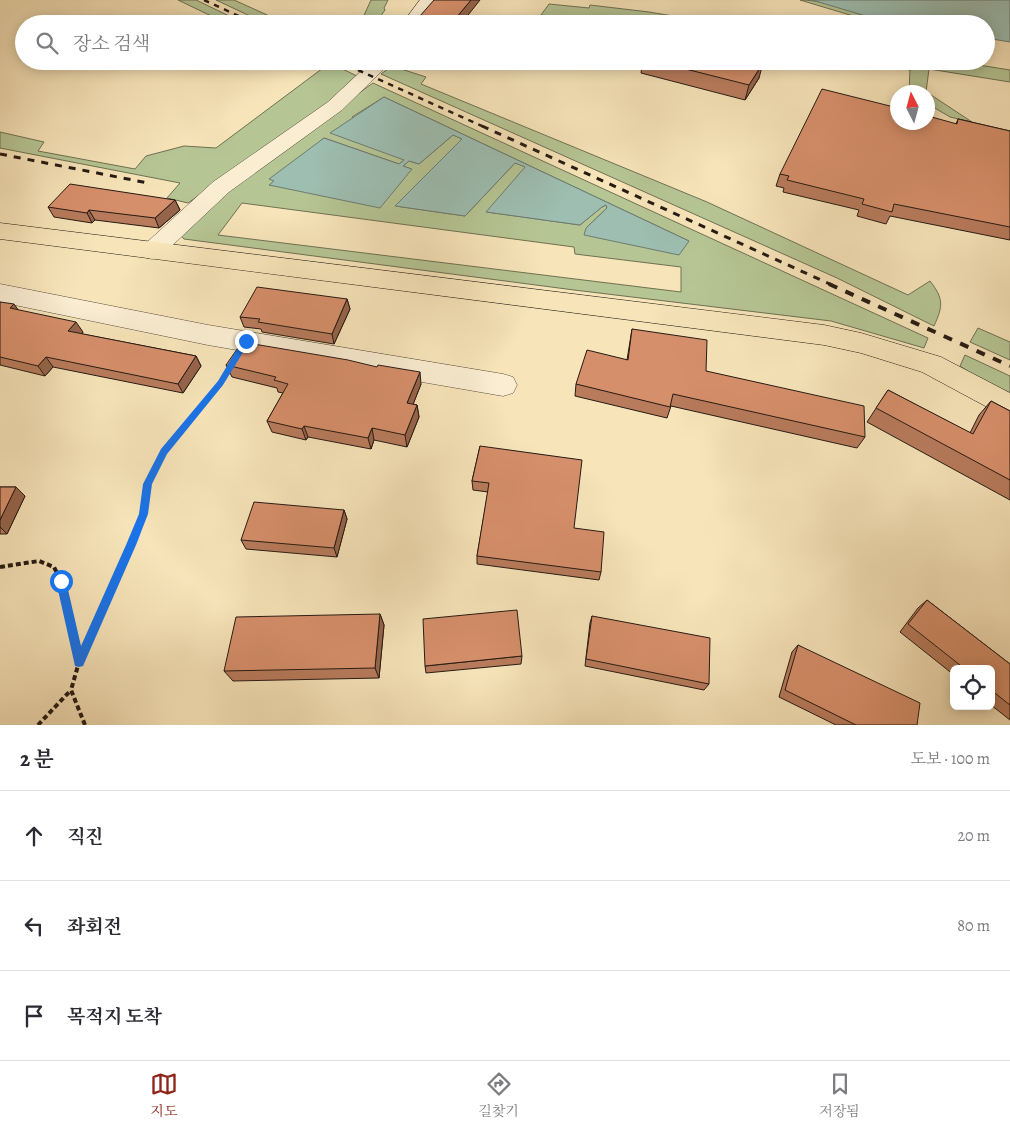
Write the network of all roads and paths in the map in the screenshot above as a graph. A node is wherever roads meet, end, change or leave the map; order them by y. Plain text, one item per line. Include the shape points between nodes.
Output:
1 (428, 0) edge
2 (417, 15) edge
3 (375, 70) edge
4 (0, 231) edge
5 (152, 251) junction
6 (0, 293) edge
7 (246, 341) junction
8 (503, 385) dead end
9 (1010, 406) edge
10 (0, 568) edge
11 (79, 662) junction
12 (71, 690) junction
13 (38, 725) edge
14 (85, 725) edge

1 - 2 street
3 - 5 street via 335,106 221,186
4 - 5 main road
5 - 9 main road via 824,335 931,364
6 - 7 street
7 - 8 street
7 - 11 path via 220,383 164,452 148,484 144,514
10 - 11 path via 39,561 54,567 61,581
11 - 12 path
12 - 13 path
12 - 14 path

